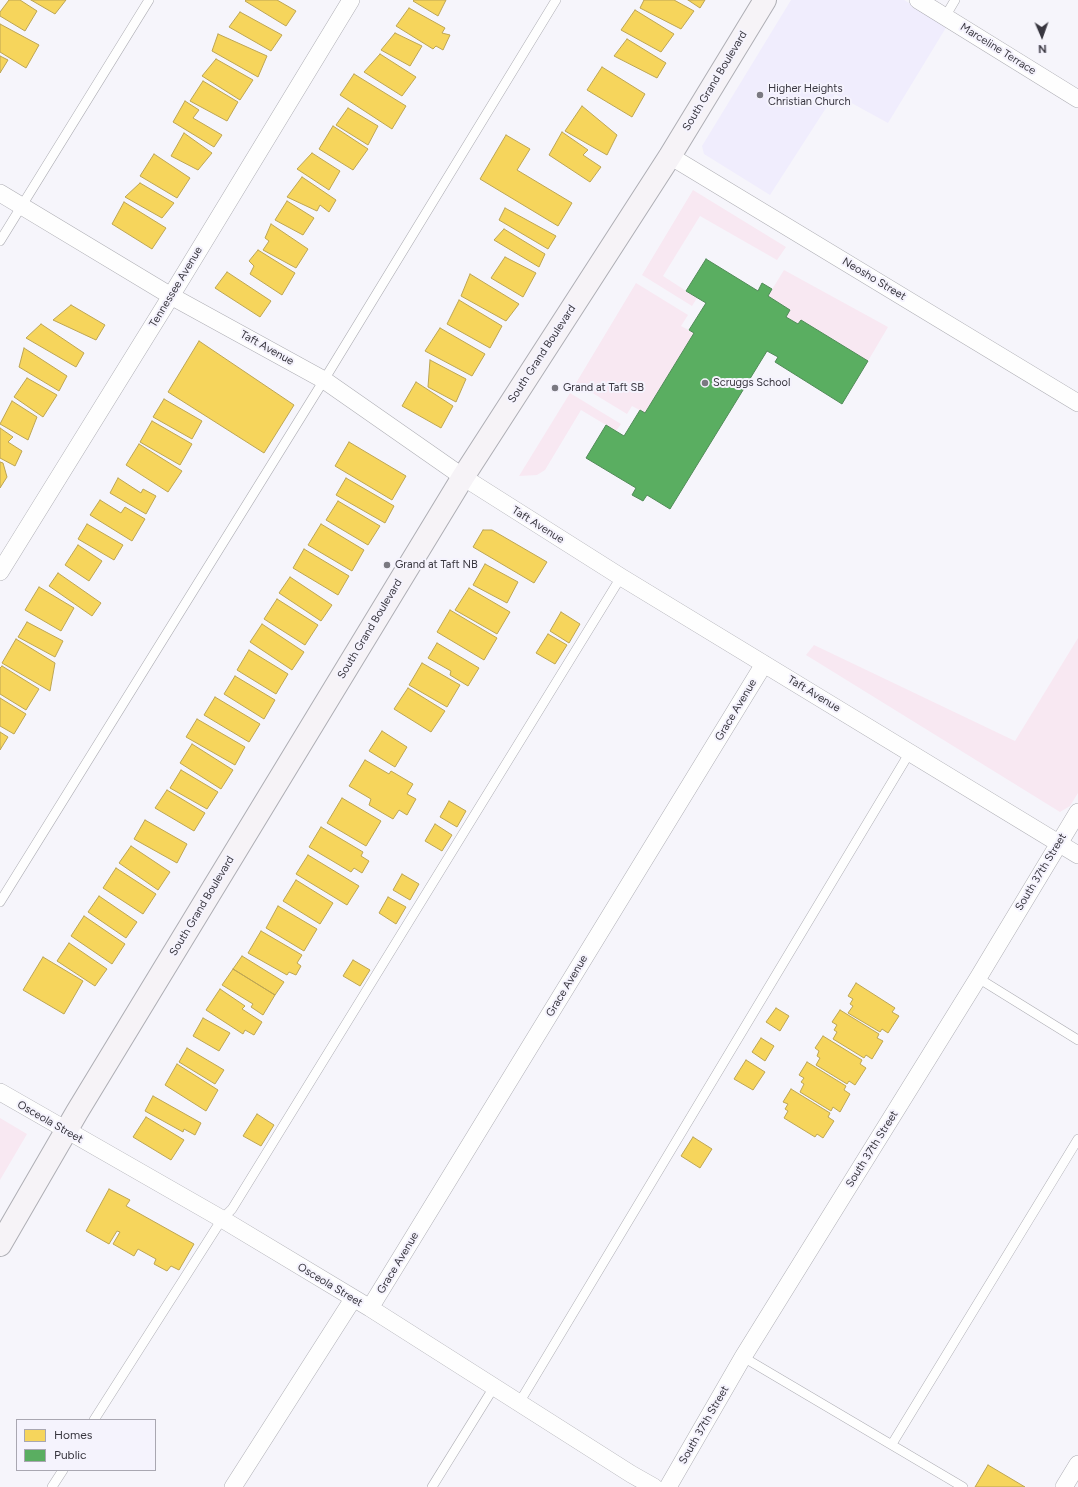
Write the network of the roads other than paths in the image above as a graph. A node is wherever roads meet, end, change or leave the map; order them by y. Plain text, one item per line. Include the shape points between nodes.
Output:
1 (149, 0) edge
2 (351, 0) edge
3 (556, 0) edge
4 (765, 0) edge
5 (918, 0) edge
6 (955, 0) edge
7 (945, 17) junction
8 (1078, 99) edge
9 (670, 156) junction
10 (0, 193) edge
11 (21, 206) junction
12 (0, 241) edge
13 (171, 296) junction
14 (324, 380) junction
15 (1078, 403) edge
16 (463, 477) junction
17 (0, 572) edge
18 (621, 577) junction
19 (764, 664) junction
20 (910, 752) junction
21 (1078, 812) edge
22 (1059, 843) junction
23 (1078, 855) edge
24 (0, 902) edge
25 (978, 978) junction
26 (1078, 1040) edge
27 (0, 1092) edge
28 (66, 1131) junction
29 (1078, 1139) edge
30 (222, 1219) junction
31 (0, 1245) edge
32 (353, 1299) junction
33 (370, 1308) junction
34 (743, 1357) junction
35 (494, 1388) junction
36 (519, 1403) junction
37 (95, 1419) edge
38 (892, 1444) junction
39 (1078, 1464) edge
40 (61, 1471) edge
41 (627, 1481) edge
42 (52, 1487) edge
43 (234, 1487) edge
44 (432, 1487) edge
45 (654, 1487) edge
46 (668, 1487) edge
47 (963, 1487) edge
48 (1064, 1487) edge

1 - 11 lane
2 - 13 street, Tennessee Avenue
3 - 14 lane
4 - 9 main road, South Grand Boulevard
5 - 7 street, Marceline Terrace
6 - 7 lane
7 - 8 street, Marceline Terrace
9 - 15 street, Neosho Street
9 - 16 main road, South Grand Boulevard
10 - 11 street, Taft Avenue
11 - 12 lane
11 - 13 street, Taft Avenue
13 - 14 street, Taft Avenue
13 - 17 street, Tennessee Avenue
14 - 16 street, Taft Avenue
14 - 24 lane
16 - 18 street, Taft Avenue
16 - 28 main road, South Grand Boulevard
18 - 19 street, Taft Avenue
18 - 30 lane via 232,1209
19 - 20 street, Taft Avenue
19 - 33 street, Grace Avenue
20 - 22 street, Taft Avenue
20 - 36 lane
21 - 22 street, South 37th Street
22 - 23 street, Taft Avenue
22 - 25 street, South 37th Street
25 - 26 lane
25 - 34 street, South 37th Street
27 - 28 street, Osceola Street
28 - 30 street, Osceola Street
28 - 31 main road, South Grand Boulevard
29 - 38 lane
30 - 32 street, Osceola Street
30 - 37 lane
32 - 33 street, Osceola Street
32 - 43 street
33 - 35 street, Osceola Street
34 - 38 lane
34 - 46 street, South 37th Street
35 - 36 street, Osceola Street
35 - 44 lane
36 - 41 street, Osceola Street
38 - 47 lane
39 - 48 street
40 - 42 lane
41 - 45 street, Osceola Street

